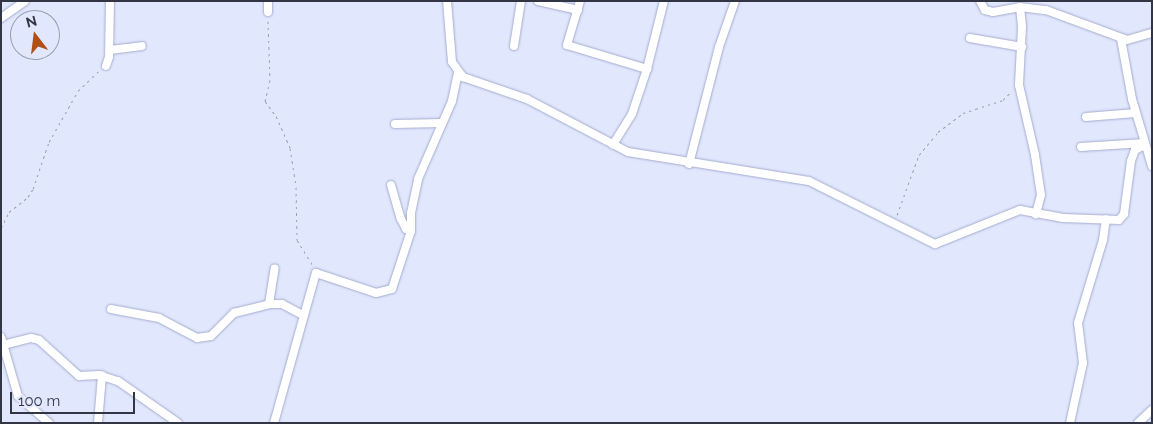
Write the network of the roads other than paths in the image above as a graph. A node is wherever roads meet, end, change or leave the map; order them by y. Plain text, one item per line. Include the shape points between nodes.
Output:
1 (25, 1) edge
2 (110, 1) edge
3 (268, 1) edge
4 (447, 1) edge
5 (522, 1) edge
6 (538, 1) edge
7 (664, 1) edge
8 (735, 1) edge
9 (980, 1) edge
10 (1041, 1) edge
11 (579, 5) edge
12 (1020, 7) junction
13 (1036, 8) junction
14 (268, 12) road end
15 (1, 18) edge
16 (1152, 33) edge
17 (970, 38) dead end
18 (1121, 39) junction
19 (142, 46) dead end
20 (514, 46) dead end
21 (1022, 47) junction
22 (110, 50) junction
23 (106, 66) road end
24 (647, 69) junction
25 (458, 73) junction
26 (1136, 113) junction
27 (1086, 117) dead end
28 (442, 123) junction
29 (396, 124) dead end
30 (1144, 144) junction
31 (613, 145) junction
32 (1081, 147) dead end
33 (689, 164) junction
34 (1152, 165) edge
35 (391, 185) dead end
36 (1036, 214) junction
37 (1106, 219) junction
38 (411, 231) junction
39 (275, 268) dead end
40 (269, 304) junction
41 (111, 309) dead end
42 (303, 315) junction
43 (2, 341) edge
44 (102, 375) junction
45 (1152, 410) edge
46 (49, 423) edge
47 (98, 423) edge
48 (178, 423) edge
49 (274, 423) edge
50 (1070, 423) edge
51 (1138, 423) edge

1 - 15 street
2 - 22 street
3 - 14 street
4 - 25 street via 452,62
5 - 20 street
6 - 11 street
7 - 24 street
8 - 33 street via 719,47
9 - 12 street via 986,10 993,12
10 - 13 street
11 - 24 street via 566,39 567,45
12 - 13 street
12 - 21 street
13 - 18 street
16 - 18 street via 1135,39
17 - 21 street
18 - 26 street
19 - 22 street
21 - 36 street via 1019,85 1041,196
22 - 23 street
24 - 31 street via 632,114
25 - 28 street via 452,101
25 - 31 street via 527,99 584,126
26 - 27 street
26 - 30 street
28 - 29 street
28 - 38 street via 418,179
30 - 32 street
30 - 34 street
30 - 37 street via 1135,150 1131,161 1123,218
31 - 33 street via 628,152
33 - 36 street via 809,181 935,244 1015,211
35 - 38 street via 401,219 406,229
36 - 37 street
37 - 50 street via 1103,240 1078,323 1083,363
38 - 42 street via 389,291 376,293 317,273
39 - 40 street
40 - 41 street via 234,313 205,338 188,336 159,318
40 - 42 street via 282,304
42 - 49 street
43 - 44 street via 39,340 79,376
43 - 46 street via 18,396
44 - 47 street
44 - 48 street via 118,381
45 - 51 street

